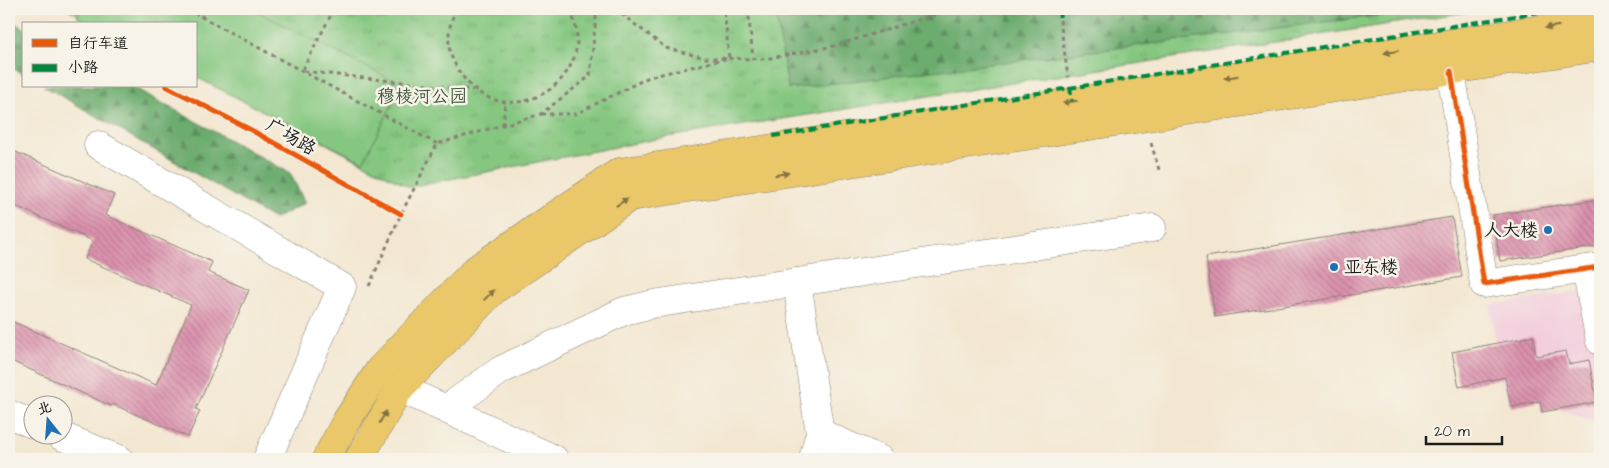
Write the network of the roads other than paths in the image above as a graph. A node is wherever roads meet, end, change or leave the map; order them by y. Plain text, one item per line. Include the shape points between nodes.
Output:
1 (1600, 20) edge
2 (1600, 48) edge
3 (1450, 71) junction
4 (98, 145) dead end
5 (1152, 228) dead end
6 (1594, 280) edge
7 (797, 282) junction
8 (1600, 341) edge
9 (400, 388) junction
10 (446, 409) junction
11 (9, 414) edge
12 (22, 420) edge
13 (820, 433) junction
14 (72, 440) edge
15 (119, 459) edge
16 (267, 459) edge
17 (326, 459) edge
18 (359, 459) edge
19 (554, 459) edge
20 (813, 459) edge
21 (879, 459) edge

1 -> 17 main road via 620,172 476,269 380,369
2 - 3 main road
3 - 6 street via 1484,284
9 -> 3 main road via 494,290 630,197
4 - 16 street via 342,287
5 - 7 street
6 - 8 street
7 - 10 street via 653,304 624,312 501,370
7 - 13 street
9 - 10 street
18 -> 9 main road
10 - 19 street
11 - 12 street
13 - 20 street
13 - 21 street
14 - 15 street

